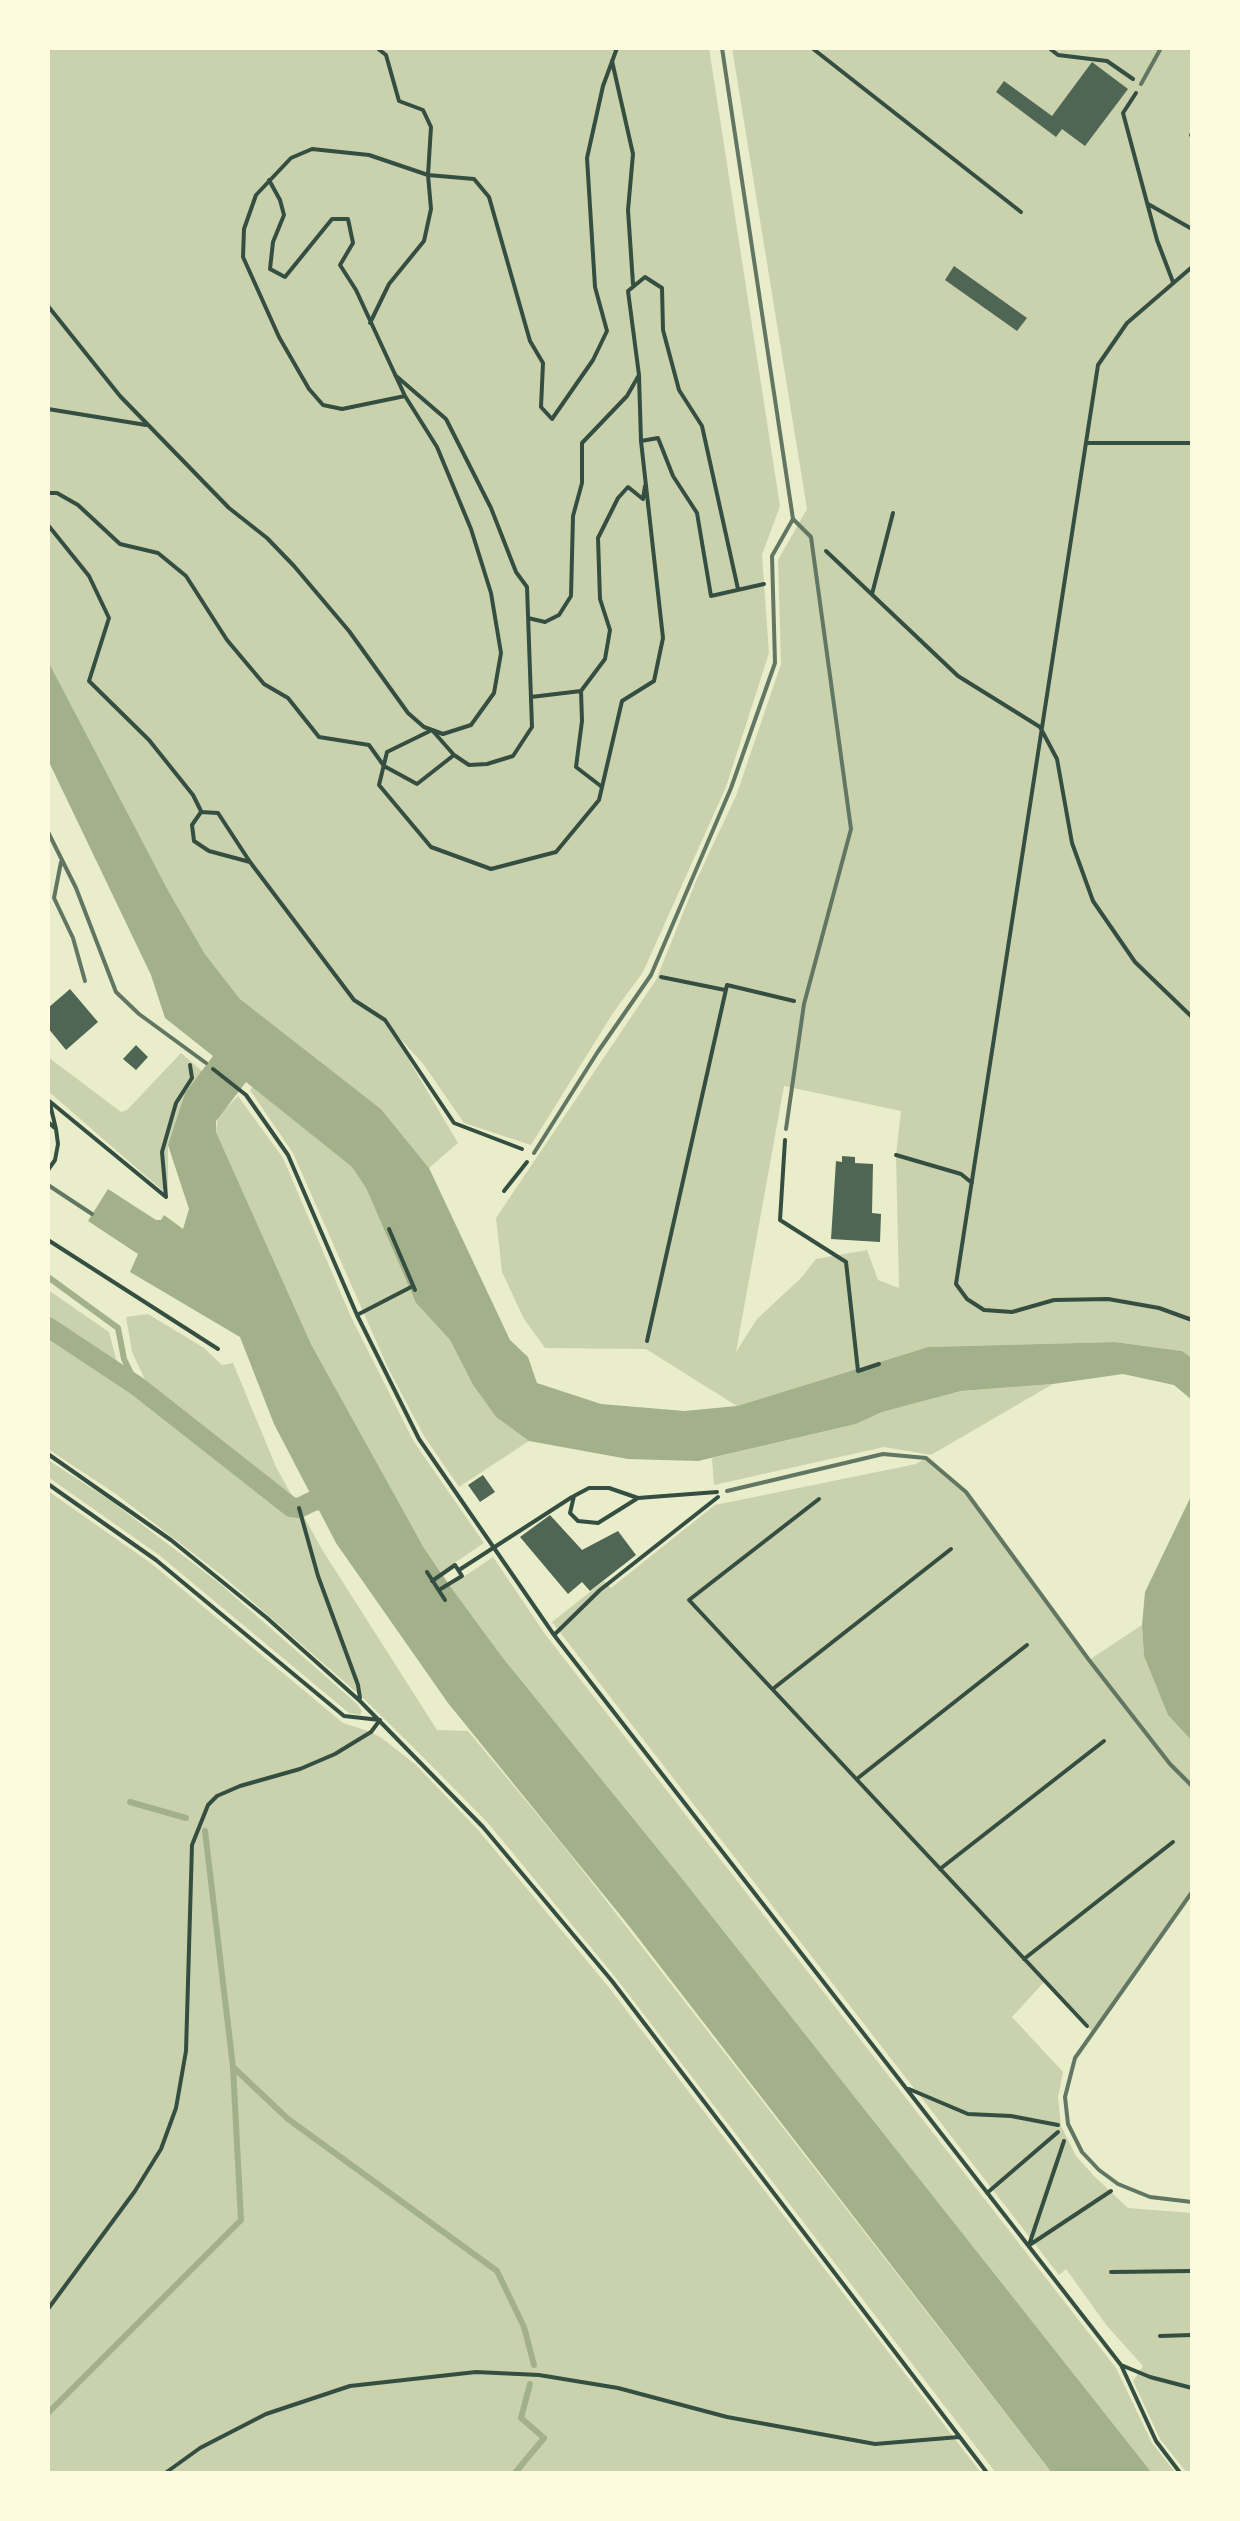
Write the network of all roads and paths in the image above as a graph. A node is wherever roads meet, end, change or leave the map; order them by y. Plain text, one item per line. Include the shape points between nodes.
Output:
1 (377, 48) edge
2 (617, 48) edge
3 (722, 48) edge
4 (812, 48) edge
5 (1049, 48) edge
6 (1160, 48) edge
7 (612, 62) junction
8 (1141, 84) junction
9 (428, 175) junction
10 (269, 180) junction
11 (1148, 204) junction
12 (1020, 212) dead end
13 (1192, 230) edge
14 (1192, 267) edge
15 (1174, 282) junction
16 (633, 286) junction
17 (48, 306) edge
18 (372, 327) junction
19 (640, 375) junction
20 (395, 376) junction
21 (405, 396) junction
22 (48, 409) edge
23 (148, 425) junction
24 (641, 442) junction
25 (1088, 444) junction
26 (1192, 444) edge
27 (646, 478) junction
28 (48, 492) edge
29 (893, 514) dead end
30 (793, 519) junction
31 (48, 525) edge
32 (812, 537) junction
33 (772, 582) junction
34 (738, 590) junction
35 (872, 594) junction
36 (528, 618) junction
37 (581, 692) junction
38 (531, 697) junction
39 (1040, 727) junction
40 (432, 730) junction
41 (454, 755) junction
42 (384, 766) junction
43 (602, 787) junction
44 (201, 812) junction
45 (48, 832) edge
46 (61, 859) junction
47 (250, 862) junction
48 (54, 898) junction
49 (48, 902) edge
50 (651, 975) junction
51 (84, 981) dead end
52 (725, 990) junction
53 (804, 1004) junction
54 (1192, 1016) edge
55 (196, 1056) junction
56 (206, 1063) joint
57 (48, 1101) edge
58 (48, 1122) edge
59 (56, 1128) junction
60 (786, 1129) joint
61 (534, 1153) junction
62 (896, 1155) dead end
63 (48, 1170) edge
64 (972, 1183) junction
65 (48, 1186) edge
66 (504, 1191) dead end
67 (92, 1214) dead end
68 (389, 1229) dead end
69 (48, 1240) edge
70 (356, 1315) junction
71 (1192, 1320) edge
72 (647, 1341) dead end
73 (218, 1349) dead end
74 (879, 1364) dead end
75 (48, 1454) edge
76 (48, 1484) edge
77 (727, 1491) junction
78 (574, 1496) junction
79 (638, 1498) junction
80 (820, 1499) dead end
81 (299, 1508) dead end
82 (494, 1547) junction
83 (951, 1549) dead end
84 (458, 1570) junction
85 (427, 1572) dead end
86 (432, 1580) junction
87 (439, 1590) junction
88 (445, 1600) dead end
89 (554, 1635) junction
90 (1028, 1645) dead end
91 (772, 1689) junction
92 (360, 1701) junction
93 (380, 1720) junction
94 (1104, 1741) dead end
95 (857, 1779) junction
96 (1192, 1786) edge
97 (1173, 1842) dead end
98 (940, 1869) junction
99 (1192, 1892) edge
100 (1024, 1959) junction
101 (1093, 2033) junction
102 (904, 2088) junction
103 (1068, 2124) junction
104 (1118, 2184) junction
105 (987, 2192) junction
106 (1192, 2202) edge
107 (1029, 2245) junction
108 (1112, 2272) dead end
109 (1192, 2272) edge
110 (48, 2310) edge
111 (1192, 2335) edge
112 (1160, 2336) dead end
113 (1121, 2365) junction
114 (1192, 2388) edge
115 (959, 2437) junction
116 (164, 2474) edge
117 (988, 2474) edge
118 (1181, 2474) edge

1 - 9 path via 386,55 400,101 423,110 431,127
2 - 7 path
3 - 30 lane
4 - 12 path
5 - 8 path via 1107,61
6 - 8 lane
7 - 9 path via 587,158 595,287 607,331 552,418 541,407 543,363 530,341 489,197 474,179
7 - 16 path via 633,154
8 - 11 path via 1123,114
9 - 10 path via 369,155 312,149
9 - 18 path via 430,228 380,298
10 - 18 path via 284,216 270,269 284,277 332,218 348,220 353,243 340,265
10 - 21 path via 244,230 243,256 309,389 323,406 342,409
11 - 13 path
11 - 15 path
14 - 15 path
15 - 25 path via 1127,323 1098,365
16 - 19 path via 628,291
16 - 34 path via 645,276 662,288 663,330 679,390 702,426
17 - 23 path
18 - 20 path
19 - 24 path
19 - 36 path via 582,443 571,596 560,615 544,622
20 - 21 path
20 - 36 path via 446,419 527,587
21 - 40 path via 437,447 471,529 492,593 501,653 494,694 471,725 443,734
22 - 23 path
23 - 40 path via 294,566 408,713
24 - 27 path
24 - 34 path via 658,438 697,513 711,596
25 - 26 path
25 - 39 path
27 - 37 path via 643,499 628,487 598,538 600,599 610,630 605,659
27 - 43 path via 663,638 654,681 622,701
28 - 42 path via 78,505 120,544 158,553 186,576 264,684 288,698 319,737 369,745
29 - 35 path
30 - 32 lane
30 - 33 lane via 772,556
31 - 44 path via 89,576 109,618 89,681 148,740
32 - 35 path
32 - 53 lane via 851,829
33 - 34 path
33 - 50 lane via 775,663
35 - 39 path via 958,676
36 - 38 path
37 - 38 path
37 - 43 path via 576,767
38 - 41 path via 532,726 513,756 469,765
39 - 54 path via 1057,758 1072,843 1092,901 1135,962
39 - 64 path
40 - 41 path
40 - 42 path via 387,752
41 - 42 path via 416,784
42 - 43 path via 379,785 432,847 492,869 556,852 600,800
44 - 47 path via 218,813
44 - 47 path via 192,825 194,842
45 - 46 lane
46 - 48 lane
46 - 55 lane via 116,992
47 - 61 path via 354,1000 385,1020 454,1123
48 - 49 lane
48 - 51 lane
50 - 52 path
50 - 61 lane
52 - 53 path via 726,985
52 - 72 path
53 - 60 lane
55 - 56 lane
55 - 57 path via 165,1135 166,1197
56 - 70 path via 240,1091 288,1155
57 - 59 path
58 - 59 path
59 - 63 path via 55,1160
60 - 74 path via 780,1220 846,1262 858,1370
61 - 66 path
62 - 64 path
64 - 71 path via 956,1284 967,1300 984,1310 1012,1312 1093,1298
65 - 67 lane
68 - 70 path via 414,1288
69 - 73 path
70 - 82 path via 418,1439
75 - 92 path via 184,1550
76 - 93 path via 156,1560 344,1716
77 - 79 path
77 - 89 path via 600,1590
77 - 96 lane via 883,1454 926,1458 966,1492
78 - 79 path via 609,1488
78 - 79 path via 570,1513 598,1523
78 - 82 path
80 - 91 path via 690,1600
81 - 92 path
82 - 84 path
82 - 89 path
83 - 91 path
84 - 86 path
84 - 87 path via 462,1576
85 - 86 path
86 - 87 path
87 - 88 path
89 - 102 path
90 - 95 path
91 - 95 path
92 - 93 path
93 - 110 path via 335,1754 240,1786 208,1805 192,1845 186,2051 176,2108 135,2191
93 - 115 path via 483,1827 612,1982
94 - 98 path
95 - 98 path
97 - 100 path
98 - 100 path
99 - 101 lane
100 - 101 path
101 - 103 lane via 1070,2074
102 - 103 path via 968,2114
102 - 105 path
103 - 104 lane via 1082,2152
103 - 105 path
103 - 107 path
104 - 106 lane via 1150,2197
104 - 107 path
105 - 107 path
107 - 113 path
108 - 109 path
111 - 112 path
113 - 114 path
113 - 118 path via 1156,2441
115 - 116 path via 876,2444 727,2417 618,2388 476,2372 350,2386 266,2414
115 - 117 path

